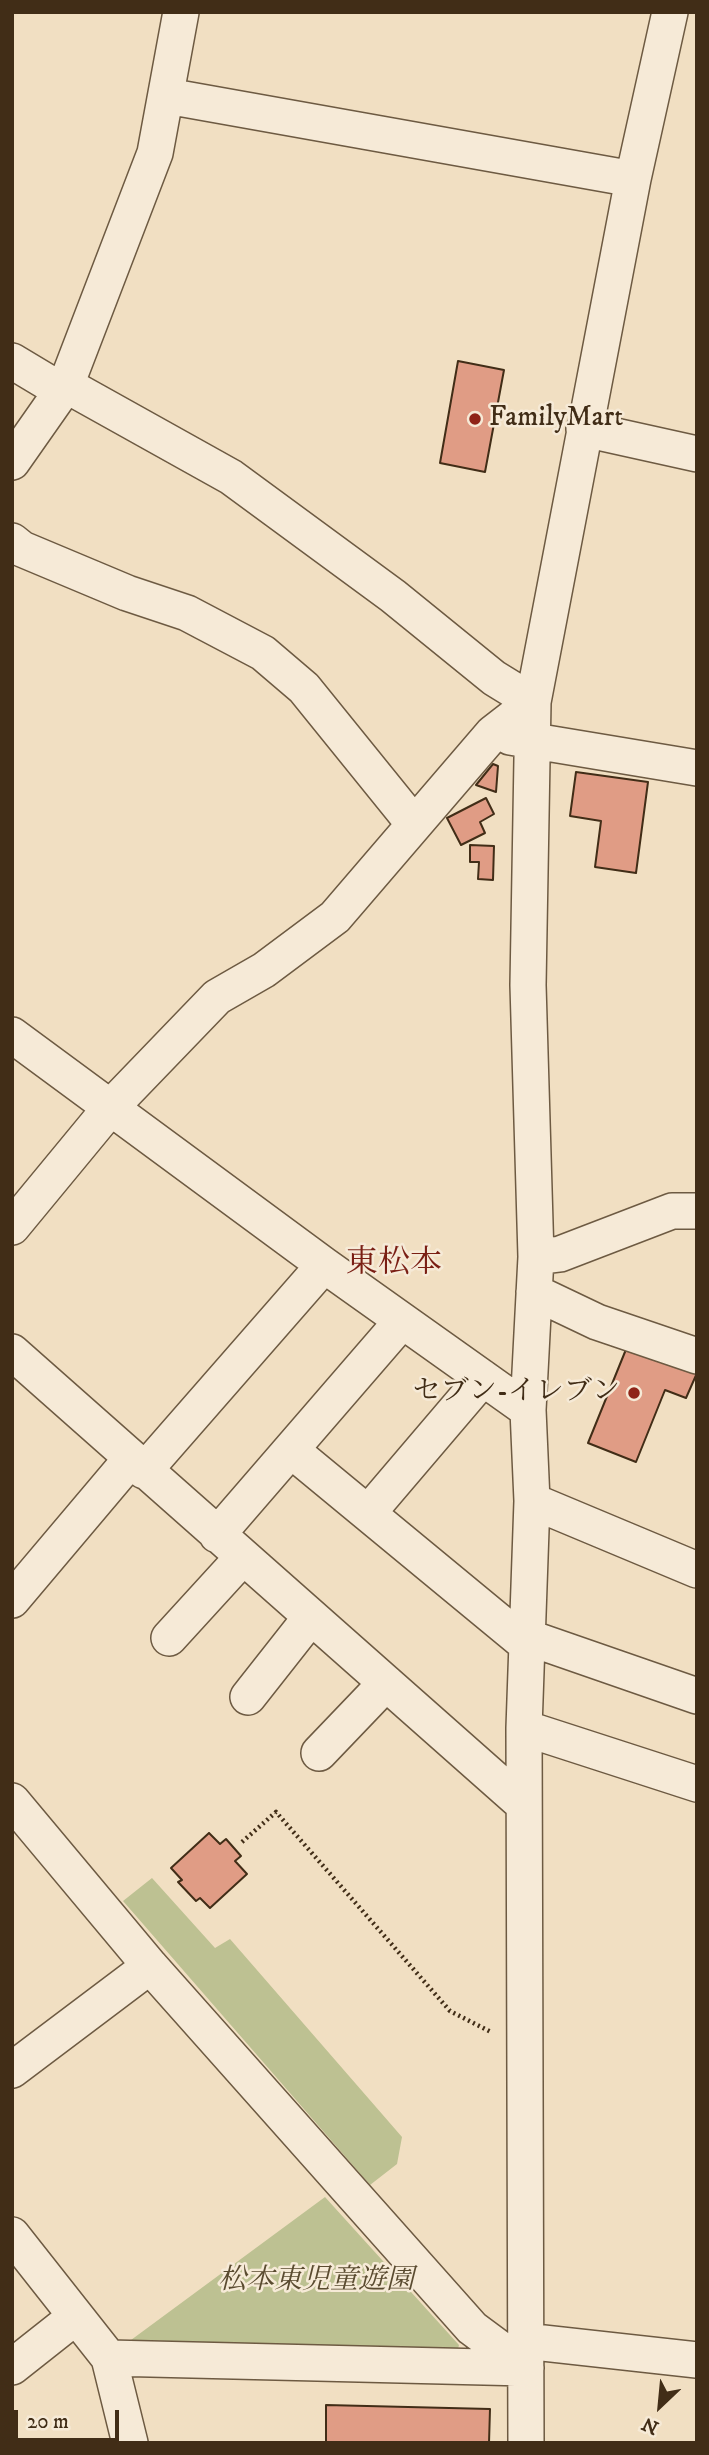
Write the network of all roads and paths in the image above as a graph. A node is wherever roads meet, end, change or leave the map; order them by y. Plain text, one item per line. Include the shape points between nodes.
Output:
1 (181, 12) edge
2 (678, 22) edge
3 (167, 96) junction
4 (633, 179) junction
5 (12, 361) edge
6 (64, 388) junction
7 (584, 429) junction
8 (697, 454) edge
9 (12, 462) edge
10 (12, 541) edge
11 (533, 702) junction
12 (493, 733) junction
13 (533, 741) junction
14 (697, 768) edge
15 (414, 824) junction
16 (12, 1035) edge
17 (111, 1107) junction
18 (18, 1209) edge
19 (697, 1211) edge
20 (536, 1257) junction
21 (324, 1265) junction
22 (534, 1293) junction
23 (402, 1321) junction
24 (697, 1356) edge
25 (19, 1371) edge
26 (483, 1378) junction
27 (528, 1410) junction
28 (291, 1450) junction
29 (138, 1465) junction
30 (532, 1501) junction
31 (368, 1513) junction
32 (217, 1535) junction
33 (243, 1558) junction
34 (697, 1570) edge
35 (12, 1600) edge
36 (310, 1617) junction
37 (169, 1638) dead end
38 (526, 1641) junction
39 (386, 1683) junction
40 (697, 1696) edge
41 (248, 1697) dead end
42 (524, 1728) junction
43 (319, 1753) dead end
44 (697, 1784) edge
45 (12, 1801) edge
46 (523, 1805) junction
47 (242, 1842) dead end
48 (150, 1966) junction
49 (498, 2036) dead end
50 (12, 2070) edge
51 (12, 2235) edge
52 (74, 2318) junction
53 (525, 2354) junction
54 (109, 2358) junction
55 (697, 2360) edge
56 (12, 2367) edge
57 (130, 2443) edge
58 (526, 2443) edge

1 - 3 street
2 - 4 street
3 - 4 street
3 - 6 street via 155,153
4 - 7 street
5 - 6 street
6 - 9 street
6 - 11 street via 231,477 393,596 494,678
7 - 8 street
7 - 11 street
10 - 15 street via 116,588 187,613 263,653 304,688
11 - 12 street
11 - 13 street
12 - 13 street
12 - 15 street
13 - 14 street
13 - 20 street via 528,985
15 - 17 street via 335,917 264,970 216,997
16 - 17 street
17 - 18 street
17 - 21 street
19 - 20 street via 672,1211 560,1254
20 - 22 street
21 - 23 street
21 - 29 street
22 - 24 street via 597,1322
22 - 27 street
23 - 26 street
23 - 28 street
25 - 29 street
26 - 27 street
26 - 31 street
27 - 30 street
28 - 31 street
28 - 32 street
29 - 32 street
29 - 35 street
30 - 34 street
30 - 38 street
31 - 38 street
32 - 33 street
33 - 36 street
33 - 37 street
36 - 39 street
36 - 41 street
38 - 40 street
38 - 42 street
39 - 43 street
39 - 46 street
42 - 44 street
42 - 46 street
45 - 48 street
46 - 53 street
47 - 49 path via 276,1812 450,2011
48 - 50 street
48 - 53 street via 472,2328
51 - 52 street
52 - 54 street
52 - 56 street
53 - 54 street
53 - 55 street
53 - 58 street
54 - 57 street

